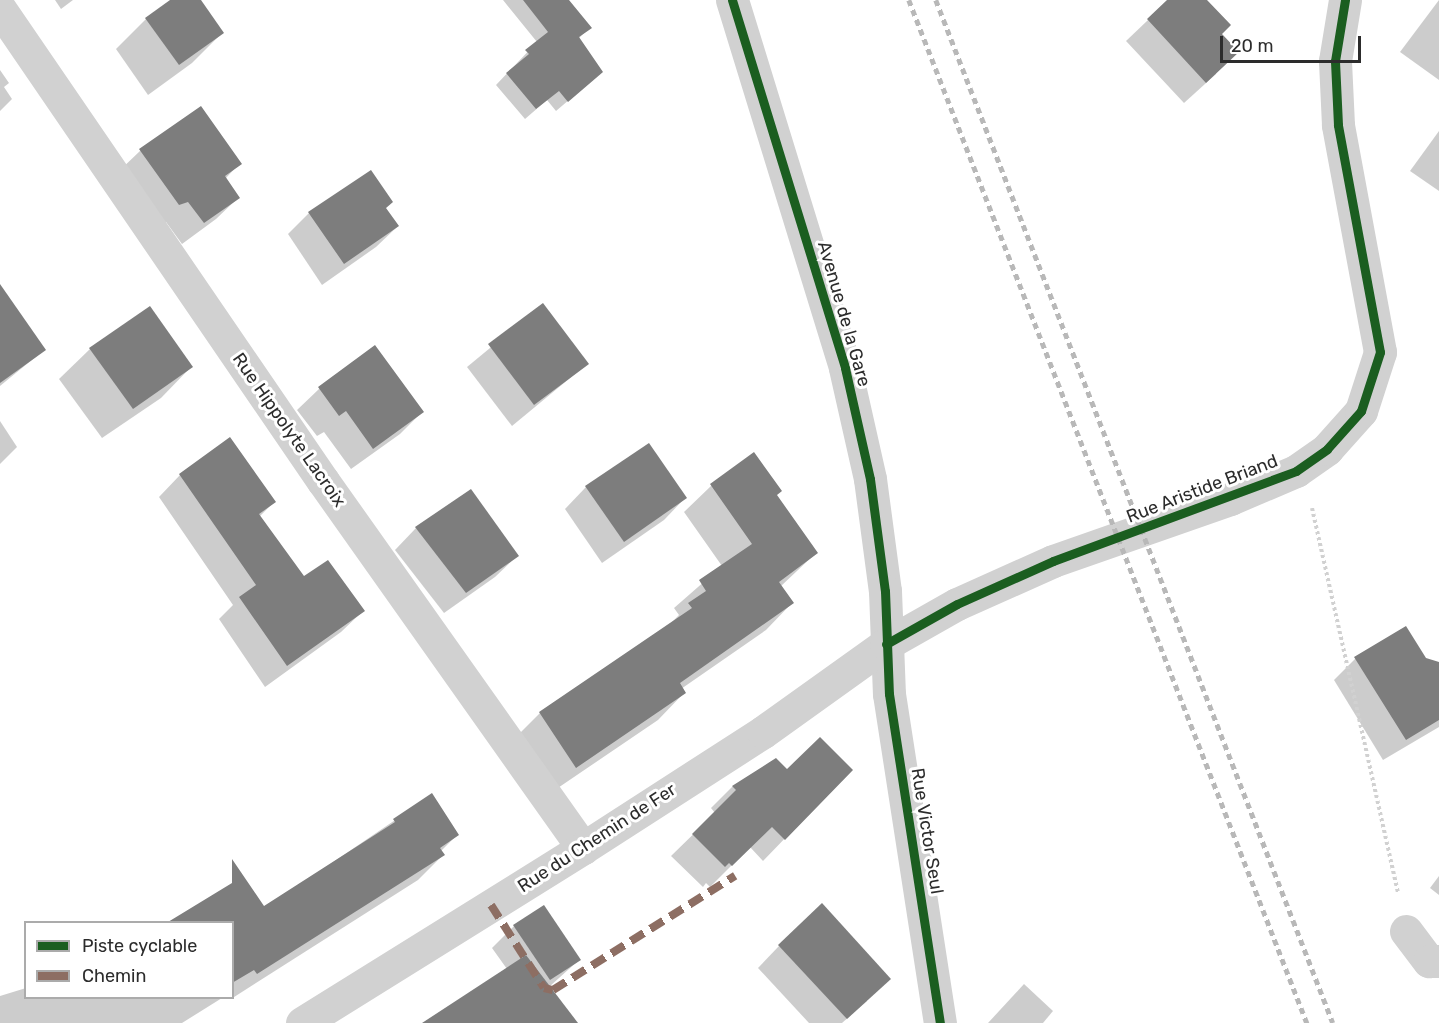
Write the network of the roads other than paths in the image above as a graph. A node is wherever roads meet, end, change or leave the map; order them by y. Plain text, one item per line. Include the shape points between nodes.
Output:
1 (732, 0) edge
2 (1345, 0) edge
3 (0, 9) edge
4 (886, 644) junction
5 (583, 848) junction
6 (1406, 932) road end
7 (1439, 961) edge
8 (302, 1023) edge
9 (940, 1023) edge

1 - 4 street, Avenue de la Gare via 845,368 870,480 885,591
2 - 4 street, Rue Aristide Briand via 1335,61 1338,125 1380,352 1361,411 1327,449 1296,471 1053,561 957,603
3 - 5 street, Rue Hippolyte Lacroix via 323,480
4 - 5 street, Rue du Chemin de Fer via 763,732
4 - 9 street, Rue Victor Seul via 889,693
5 - 8 street, Rue du Chemin de Fer
6 - 7 street via 1429,961

